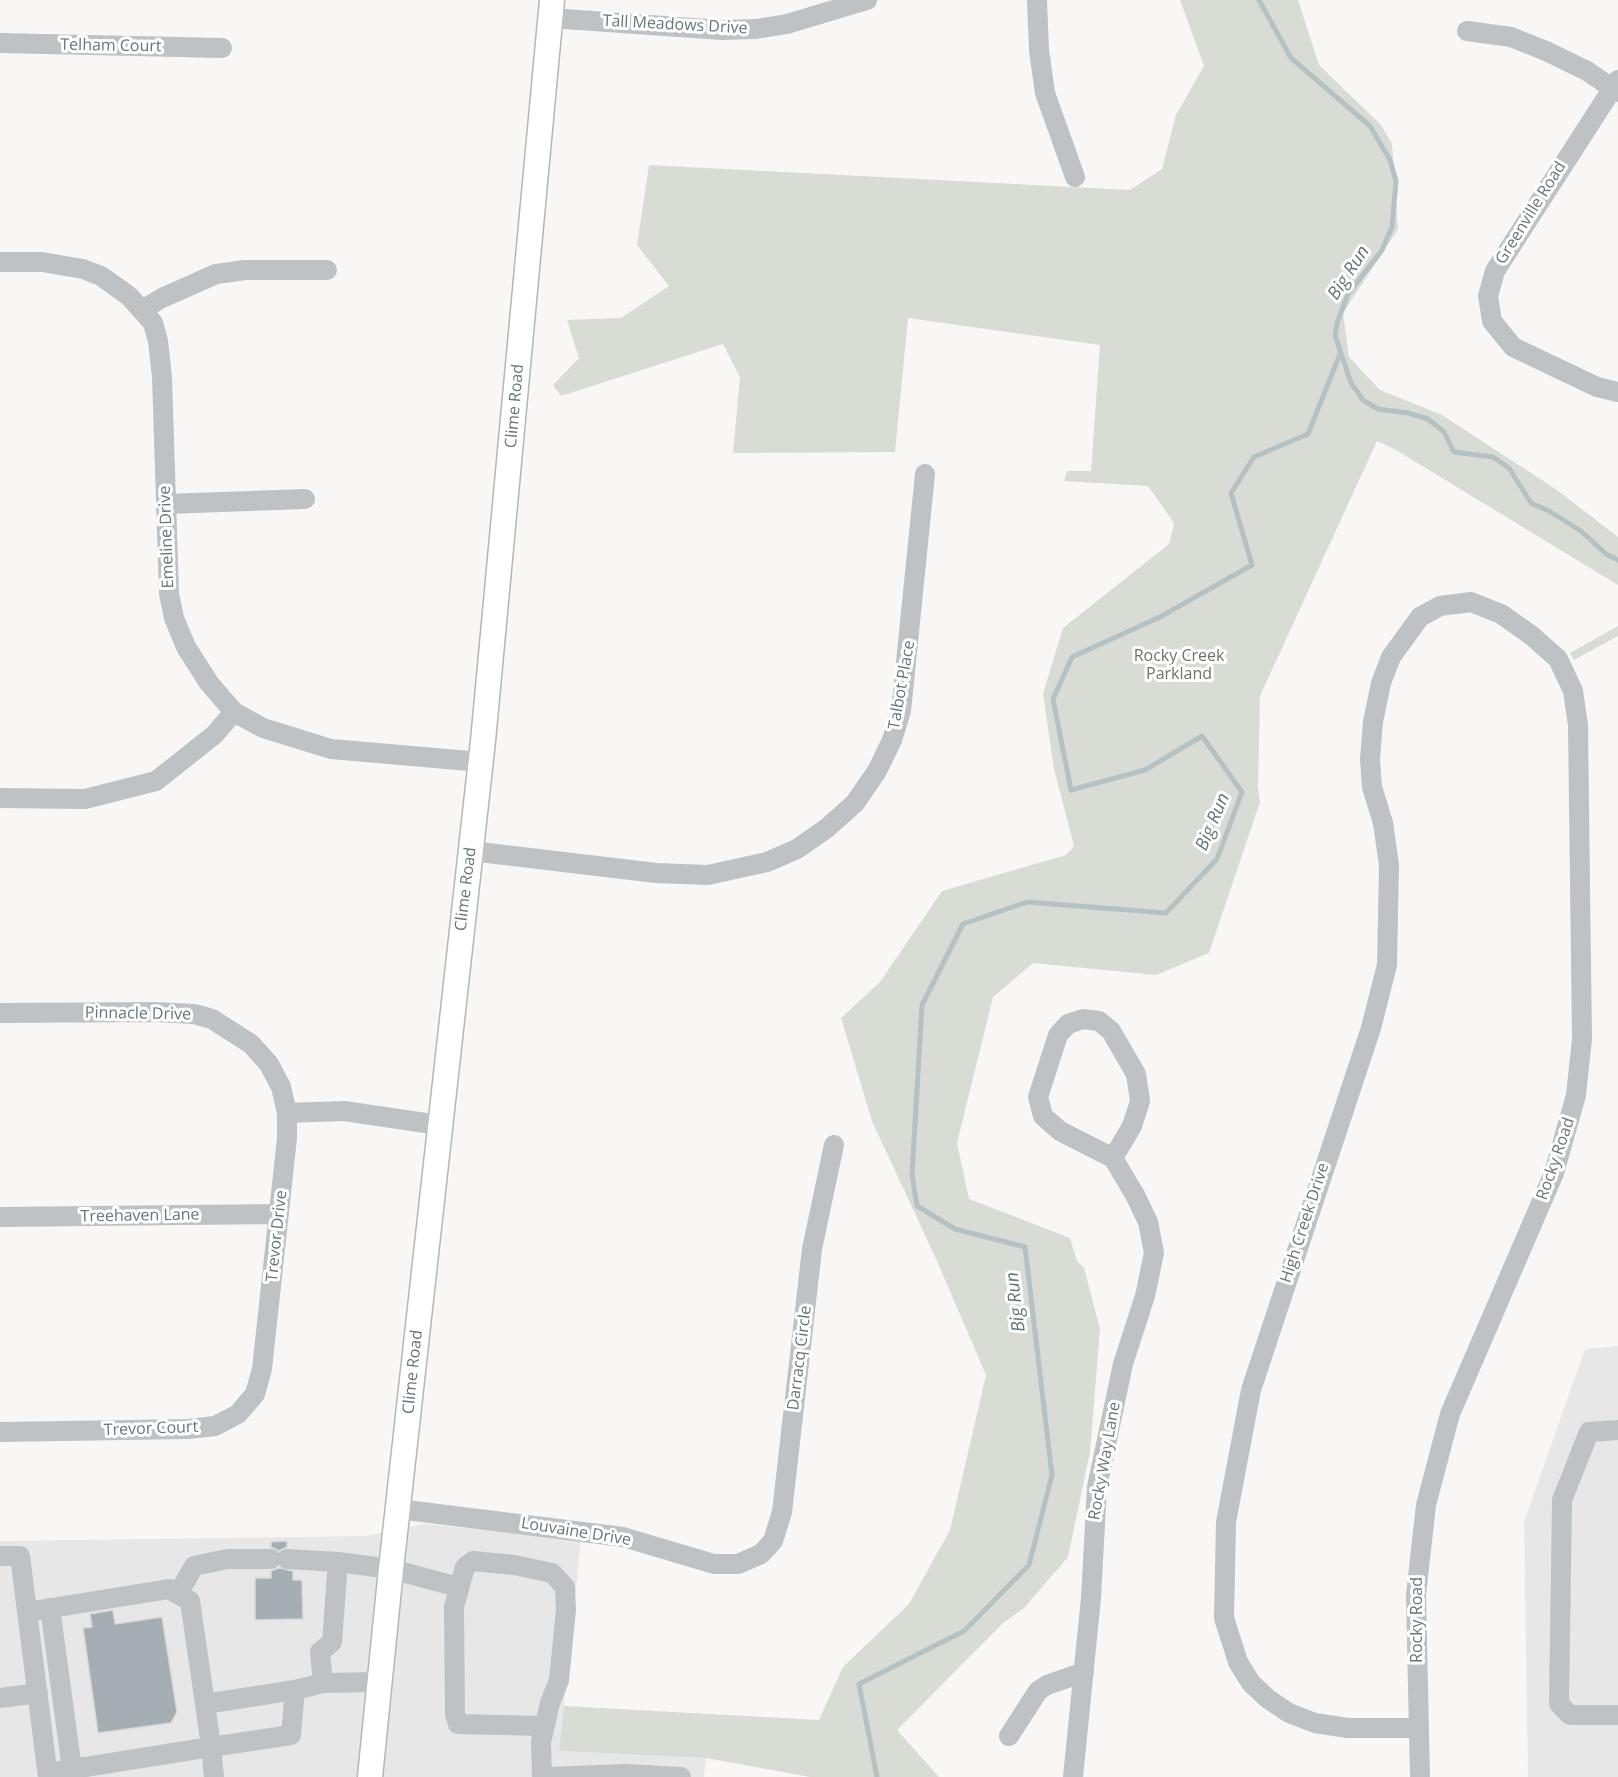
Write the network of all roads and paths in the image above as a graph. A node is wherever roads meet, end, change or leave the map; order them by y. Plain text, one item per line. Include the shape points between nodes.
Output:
1 (867, 0) edge
2 (1037, 0) edge
3 (551, 9) edge
4 (1467, 31) dead end
5 (0, 43) edge
6 (222, 48) dead end
7 (1616, 87) edge
8 (1075, 177) dead end
9 (0, 262) edge
10 (327, 270) dead end
11 (142, 310) junction
12 (1618, 393) edge
13 (925, 474) dead end
14 (305, 499) dead end
15 (166, 504) junction
16 (1440, 606) joint
17 (234, 712) junction
18 (481, 762) junction
19 (0, 798) edge
20 (471, 851) junction
21 (0, 1013) edge
22 (287, 1113) junction
23 (439, 1125) junction
24 (834, 1145) dead end
25 (1113, 1158) junction
26 (279, 1214) junction
27 (0, 1217) edge
28 (263, 1359) joint
29 (1618, 1430) edge
30 (0, 1432) edge
31 (398, 1509) junction
32 (0, 1556) edge
33 (750, 1561) joint
34 (338, 1562) junction
35 (391, 1569) junction
36 (458, 1587) junction
37 (178, 1594) junction
38 (51, 1608) junction
39 (27, 1612) junction
40 (1084, 1672) junction
41 (380, 1682) junction
42 (323, 1683) junction
43 (295, 1690) junction
44 (38, 1693) junction
45 (0, 1698) edge
46 (205, 1704) junction
47 (1618, 1715) edge
48 (544, 1726) junction
49 (1418, 1728) junction
50 (1009, 1736) dead end
51 (211, 1748) junction
52 (72, 1769) junction
53 (48, 1775) edge
54 (214, 1777) edge
55 (370, 1777) edge
56 (543, 1777) edge
57 (548, 1777) edge
58 (681, 1777) edge
59 (1073, 1777) edge
60 (1420, 1777) edge

1 - 3 street, Tall Meadows Drive via 787,24 722,30
2 - 8 street via 1045,93
3 - 18 main road, Clime Road
4 - 7 street via 1529,44
5 - 6 street, Telham Court
7 - 12 street, Greenville Road via 1495,271 1488,296 1492,321 1514,347 1597,387
9 - 11 street, Emeline Drive via 42,262 83,269 116,285
10 - 11 street via 216,274
11 - 15 street, Emeline Drive via 153,323 160,356
13 - 20 street, Talbot Place via 900,711 892,740 855,803 826,828 797,849 767,862 708,875 676,875
14 - 15 street
15 - 17 street, Emeline Drive via 166,570 174,618 186,647
16 - 49 street, Rocky Road via 1472,602 1501,614 1558,659 1573,691 1578,725 1582,1039 1576,1095 1554,1173 1449,1414 1437,1455 1418,1563
16 - 49 street, High Creek Drive via 1420,617 1406,634 1381,683 1370,759 1389,865 1387,965 1371,1028 1251,1390 1226,1522 1224,1583 1224,1618 1229,1639 1251,1683 1268,1699 1289,1713 1315,1722 1348,1728
17 - 18 street, Emeline Drive via 263,728 331,749
17 - 19 street via 214,735 156,781 85,799
18 - 20 main road, Clime Road
20 - 23 main road, Clime Road
21 - 22 street, Pinnacle Drive via 154,1012 212,1019 251,1044 269,1064 281,1087
22 - 23 street via 344,1111
22 - 26 street, Trevor Drive
23 - 31 main road, Clime Road
24 - 33 street, Darracq Circle via 812,1249 782,1512 773,1541
25 - 25 street via 1060,1131 1043,1116 1038,1097 1058,1035 1068,1024 1083,1019 1099,1021 1111,1031 1136,1074 1140,1101 1132,1126
25 - 40 street, Rocky Way Lane via 1148,1222 1154,1253 1145,1296 1122,1365 1097,1487
26 - 27 street, Treehaven Lane
26 - 28 street, Trevor Drive
28 - 30 street, Trevor Court via 255,1394 238,1414 214,1426
29 - 47 street via 1589,1432 1562,1500 1558,1704 1570,1715
31 - 33 street, Louvaine Drive via 623,1537 714,1564
31 - 35 main road, Clime Road
32 - 39 street via 20,1556
34 - 35 street
34 - 37 street via 227,1559 194,1566
34 - 42 street via 332,1642 320,1652
35 - 36 street
35 - 41 main road, Clime Road
36 - 48 street via 454,1607 458,1724
36 - 48 street via 465,1567 472,1561 552,1573 565,1587 559,1680
37 - 38 street via 169,1589
37 - 46 street via 190,1601
38 - 39 street
38 - 52 street
39 - 44 street
40 - 50 street via 1047,1684 1038,1691
40 - 59 street, Rocky Way Lane
41 - 42 street
41 - 55 main road, Clime Road
42 - 43 street
43 - 46 street
43 - 51 street via 291,1735
44 - 45 street
44 - 53 street
46 - 51 street
48 - 56 street
49 - 60 street, Rocky Road
51 - 52 street
51 - 54 street
52 - 53 street
57 - 58 street

